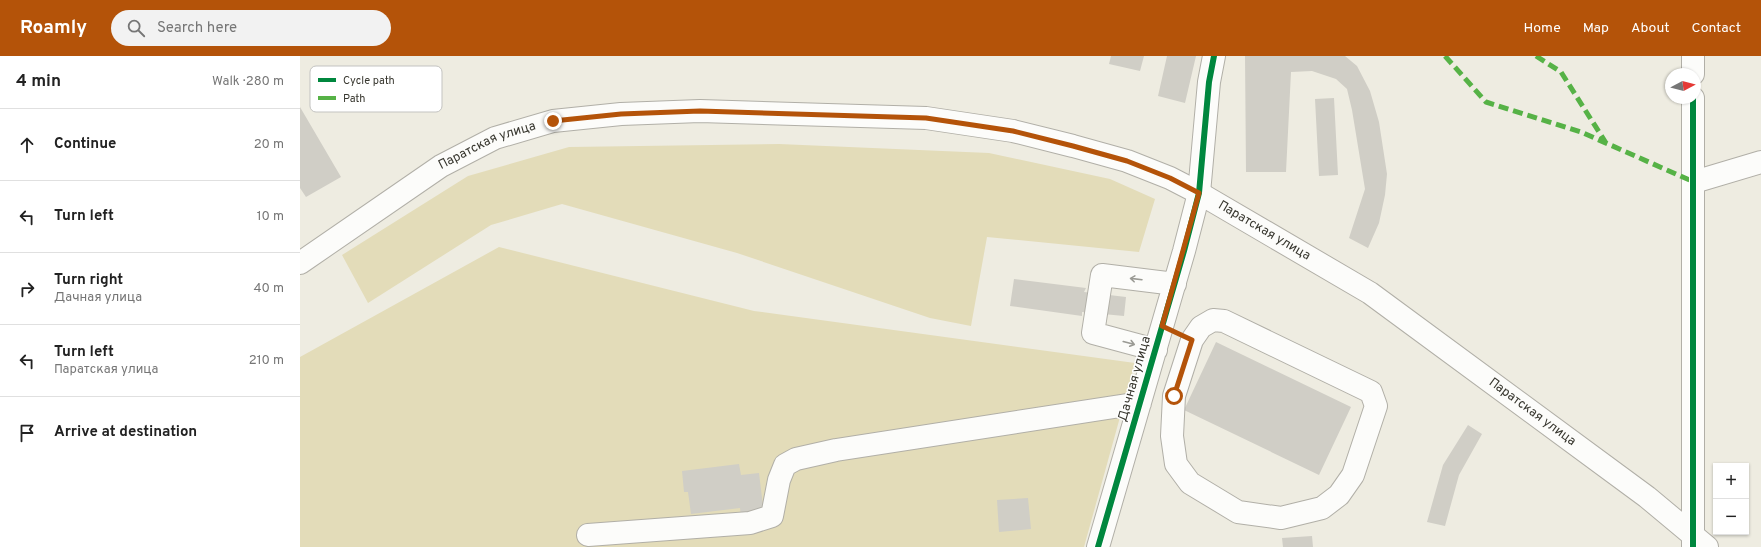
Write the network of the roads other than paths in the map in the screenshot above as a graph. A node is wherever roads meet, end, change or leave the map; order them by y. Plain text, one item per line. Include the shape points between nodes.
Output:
1 (1214, 56) edge
2 (1693, 56) edge
3 (1693, 68) edge
4 (1693, 104) edge
5 (1761, 162) edge
6 (1694, 182) junction
7 (1199, 193) junction
8 (300, 263) edge
9 (1175, 284) junction
10 (1162, 326) junction
11 (1192, 340) junction
12 (1156, 350) junction
13 (1140, 403) junction
14 (588, 535) dead end
15 (1698, 543) edge
16 (1098, 547) edge

1 - 7 main road, Дачная улица via 1209,82
2 - 3 main road
4 - 6 main road
5 - 6 main road
6 - 15 main road
7 - 8 main road, Паратская улица via 1127,161 1080,148 1013,131 926,118 700,111 621,114 553,121 495,138 441,166
7 - 9 main road, Дачная улица
7 - 15 main road, Паратская улица via 1370,293 1647,497
9 - 10 main road, Дачная улица
9 -> 12 main road via 1102,276 1093,333
10 - 11 main road
10 - 12 main road, Дачная улица
11 - 11 main road via 1174,396 1172,436 1176,464 1190,483 1238,512 1281,518 1322,508 1339,495 1353,475 1376,406 1371,392 1224,321 1214,320 1201,327
12 - 13 main road, Дачная улица
13 - 14 main road via 836,450 796,459 785,465 779,480 772,516 750,523
13 - 16 main road, Дачная улица

